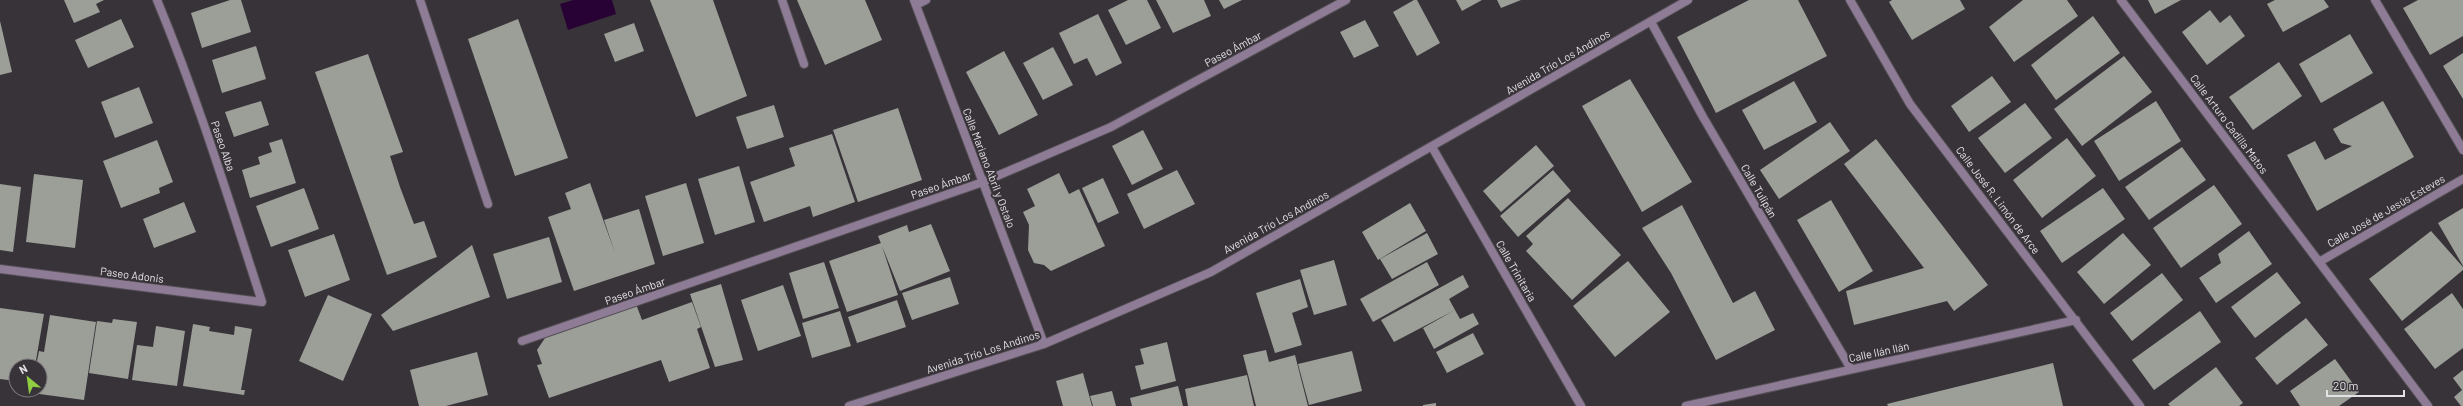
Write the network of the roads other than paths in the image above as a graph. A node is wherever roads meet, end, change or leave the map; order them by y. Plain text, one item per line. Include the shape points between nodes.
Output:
1 (157, 0) edge
2 (420, 0) edge
3 (782, 0) edge
4 (926, 0) edge
5 (1346, 0) edge
6 (1688, 0) edge
7 (1850, 0) edge
8 (2120, 0) edge
9 (2375, 0) edge
10 (915, 2) edge
11 (1651, 22) junction
12 (804, 64) dead end
13 (1432, 147) junction
14 (2463, 150) edge
15 (2463, 179) edge
16 (983, 182) junction
17 (488, 204) dead end
18 (2319, 262) junction
19 (0, 269) edge
20 (262, 302) joint
21 (2076, 320) junction
22 (522, 341) dead end
23 (1044, 344) junction
24 (1851, 369) junction
25 (849, 406) edge
26 (1581, 406) edge
27 (1686, 406) edge
28 (2140, 406) edge
29 (2428, 406) edge

1 - 20 street, Paseo Alba via 182,60
2 - 17 street
3 - 12 street
4 - 10 street
5 - 16 street, Paseo Ámbar via 1111,127
6 - 11 street, Avenida Trío Los Andinos
7 - 21 street, Calle José R. Limón de Arce via 1910,104
8 - 18 street, Calle Arturo Cadilla Matos
9 - 14 street
10 - 16 street, Calle Mariano Abril y Ostalo
11 - 13 street, Avenida Trío Los Andinos
11 - 24 street, Calle Tulipán via 1703,117
13 - 23 street, Avenida Trío Los Andinos via 1211,272
13 - 26 street, Calle Trinitaria
15 - 18 street, Calle José de Jesús Esteves
16 - 22 street, Paseo Ámbar
16 - 23 street, Calle Mariano Abril y Ostalo
18 - 29 street, Calle Arturo Cadilla Matos
19 - 20 street, Paseo Adonis
21 - 24 street, Calle Ilán Ilán
21 - 28 street, Calle José R. Limón de Arce
23 - 25 street, Avenida Trío Los Andinos
24 - 27 street, Calle Ilán Ilán

